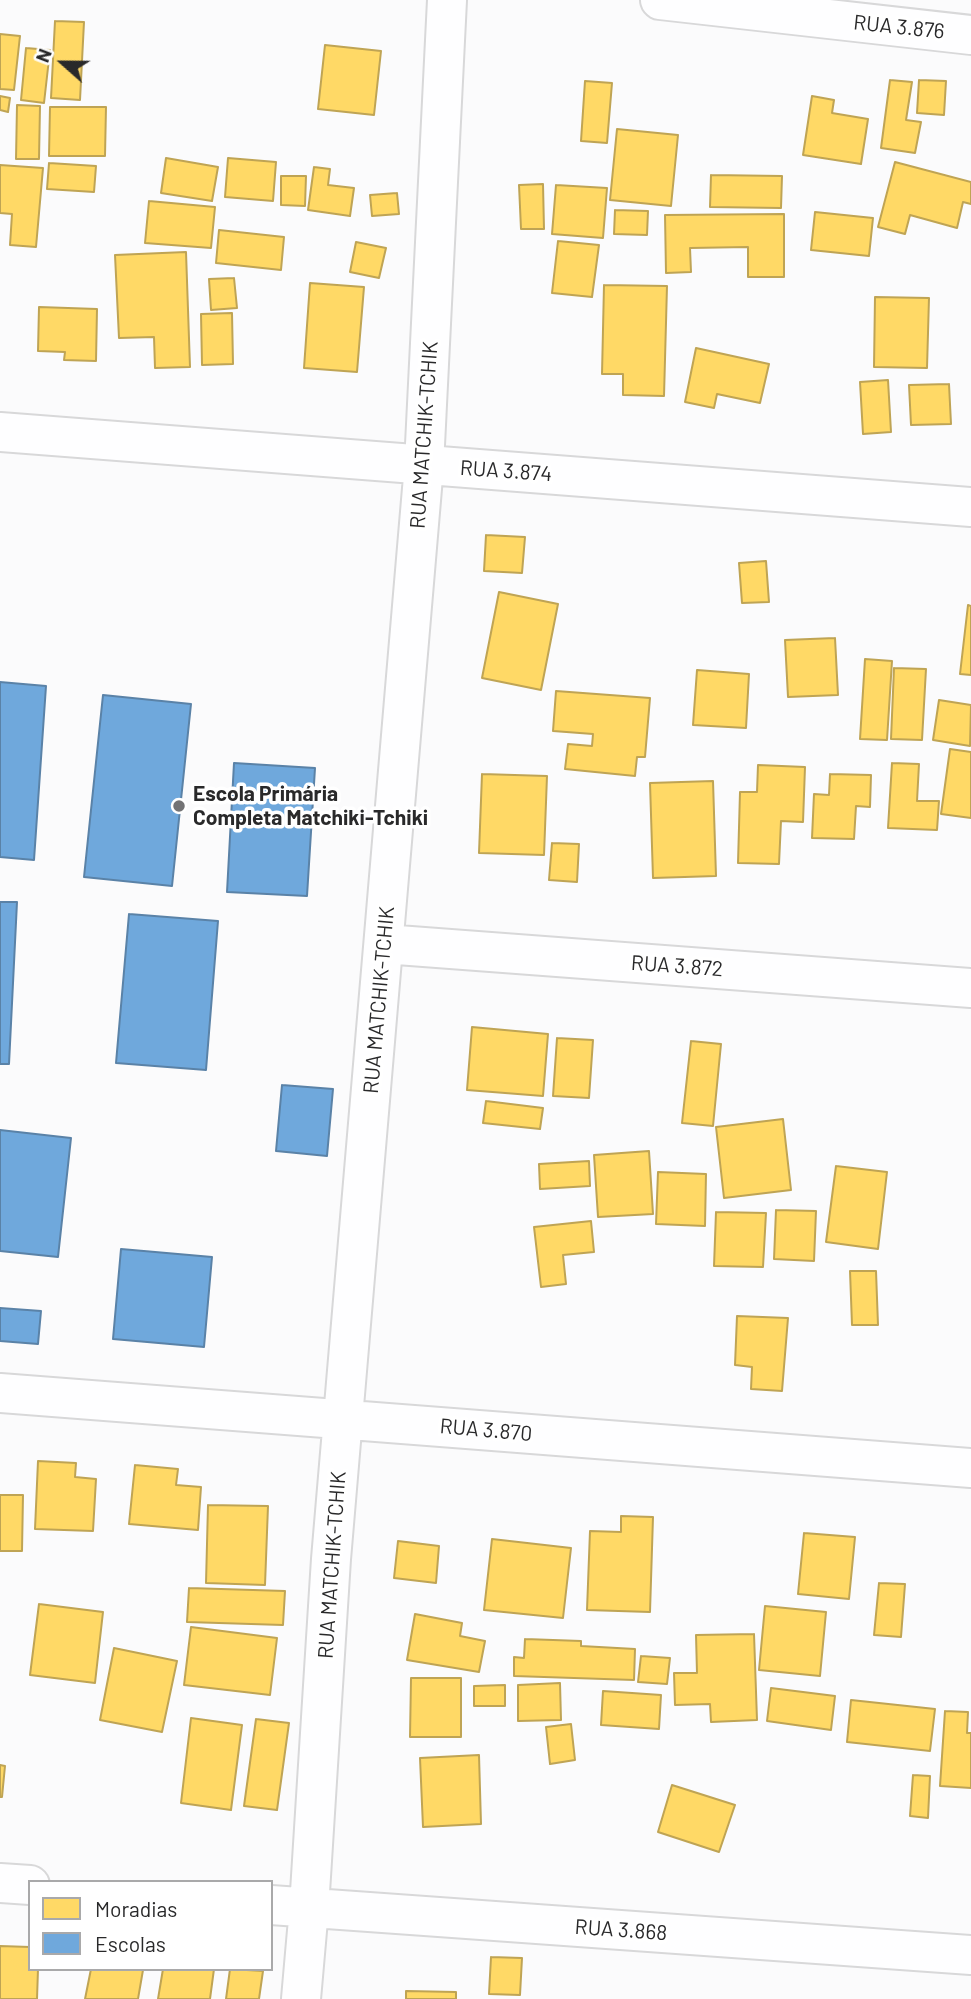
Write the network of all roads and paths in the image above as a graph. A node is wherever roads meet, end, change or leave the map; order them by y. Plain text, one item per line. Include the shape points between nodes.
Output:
1 (447, 0) edge
2 (660, 0) edge
3 (971, 35) edge
4 (0, 432) edge
5 (424, 465) junction
6 (971, 507) edge
7 (384, 944) junction
8 (971, 988) edge
9 (0, 1393) edge
10 (343, 1419) junction
11 (971, 1468) edge
12 (0, 1883) edge
13 (28, 1885) edge
14 (273, 1905) edge
15 (309, 1908) junction
16 (971, 1955) edge
17 (301, 1999) edge

1 - 5 street, RUA MATCHIK-TCHIK
2 - 3 street, RUA 3.876
4 - 5 street, RUA 3.874
5 - 6 street, RUA 3.874
5 - 7 street, RUA MATCHIK-TCHIK
7 - 8 street, RUA 3.872
7 - 10 street, RUA MATCHIK-TCHIK
9 - 10 street, RUA 3.870
10 - 11 street, RUA 3.870
10 - 15 street, RUA MATCHIK-TCHIK
12 - 13 street
14 - 15 street, RUA 3.868
15 - 16 street, RUA 3.868
15 - 17 street, RUA MATCHIK-TCHIK

